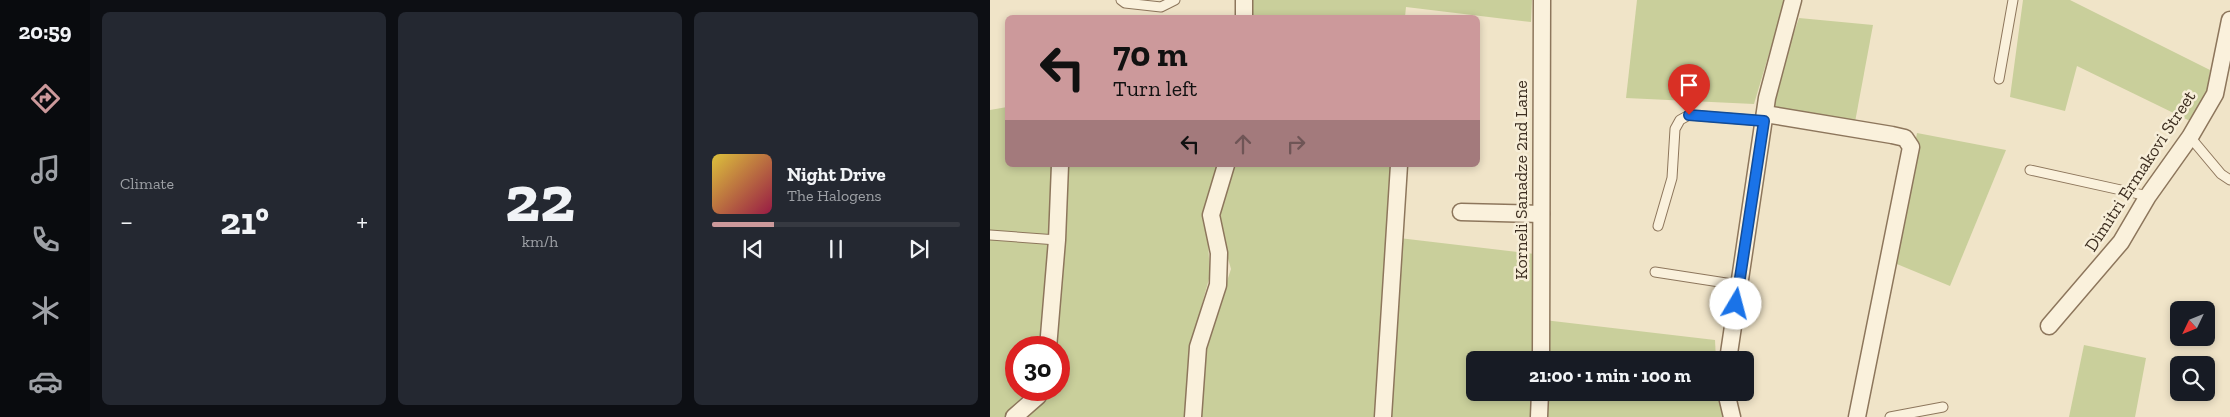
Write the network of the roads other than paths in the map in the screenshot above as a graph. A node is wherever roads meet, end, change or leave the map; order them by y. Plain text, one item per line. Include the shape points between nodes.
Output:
1 (1121, 0) edge
2 (1175, 0) edge
3 (1244, 0) edge
4 (1542, 0) edge
5 (1793, 0) edge
6 (2013, 0) edge
7 (1244, 15) edge
8 (2230, 20) edge
9 (1999, 79) dead end
10 (1765, 117) junction
11 (2190, 137) junction
12 (1060, 167) edge
13 (1225, 167) edge
14 (1399, 167) edge
15 (2030, 170) dead end
16 (2230, 180) edge
17 (2148, 196) junction
18 (1461, 212) dead end
19 (1541, 214) junction
20 (1658, 226) dead end
21 (990, 235) edge
22 (1058, 240) junction
23 (1655, 272) dead end
24 (1739, 285) junction
25 (2049, 326) dead end
26 (1049, 336) edge
27 (1541, 351) edge
28 (1729, 351) edge
29 (1032, 401) edge
30 (1540, 401) edge
31 (1728, 401) edge
32 (1943, 407) dead end
33 (1014, 417) edge
34 (1193, 417) edge
35 (1382, 417) edge
36 (1539, 417) edge
37 (1732, 417) edge
38 (1857, 417) edge
39 (1890, 417) edge

1 - 2 lane via 1161,7
3 - 7 street
4 - 19 street, Korneli Sanadze 2nd Lane
5 - 10 street
6 - 9 lane
8 - 11 street, Dimitri Ermakovi Street via 2215,94
10 - 20 lane via 1689,115 1680,120 1675,129 1669,193
10 - 24 street
10 - 38 street via 1905,138 1910,147
11 - 16 lane via 2221,174
11 - 17 street, Dimitri Ermakovi Street
12 - 22 street
13 - 34 street via 1211,215 1219,253 1218,285 1198,347
14 - 35 street
15 - 17 lane
17 - 25 street, Dimitri Ermakovi Street via 2121,242
18 - 19 street
19 - 27 street, Korneli Sanadze 2nd Lane
21 - 22 lane
22 - 26 street
23 - 24 lane
24 - 28 street
29 - 33 street
30 - 36 street
31 - 37 street
32 - 39 lane

